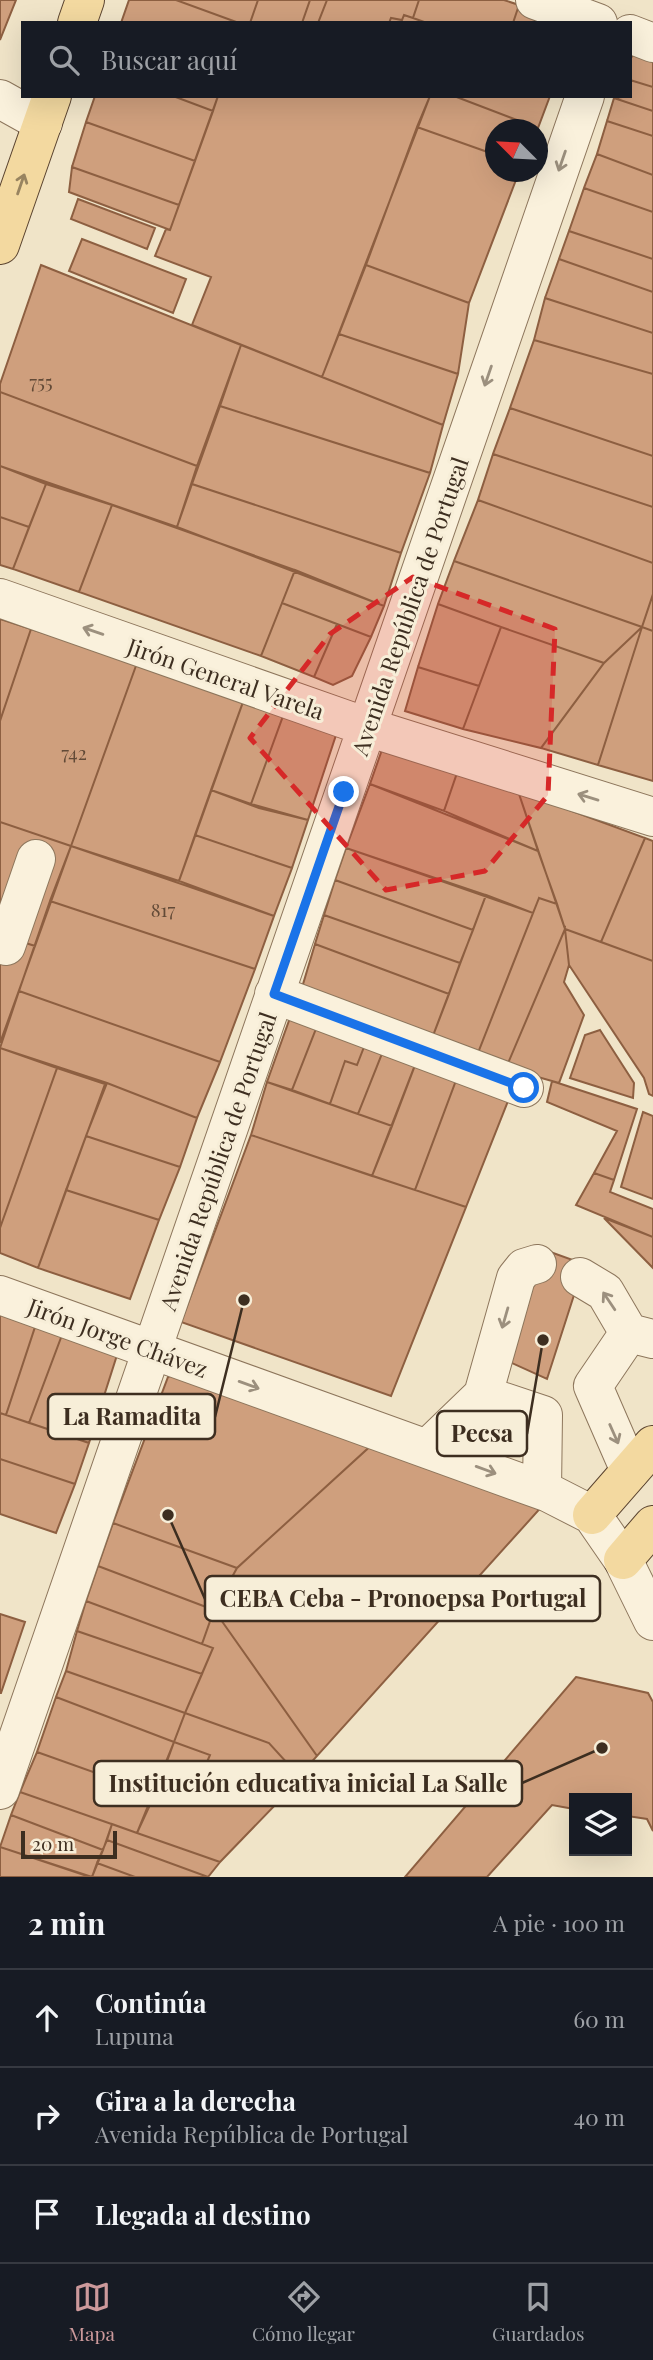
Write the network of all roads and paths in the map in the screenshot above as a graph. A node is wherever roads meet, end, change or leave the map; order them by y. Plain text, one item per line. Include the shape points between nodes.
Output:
1 (85, 0) edge
2 (535, 0) edge
3 (618, 0) edge
4 (79, 21) edge
5 (593, 21) edge
6 (611, 21) edge
7 (632, 35) edge
8 (653, 43) edge
9 (584, 98) edge
10 (0, 99) edge
11 (47, 109) edge
12 (0, 245) edge
13 (0, 598) edge
14 (367, 727) junction
15 (653, 817) edge
16 (36, 859) dead end
17 (10, 901) edge
18 (6, 946) dead end
19 (274, 994) junction
20 (524, 1088) dead end
21 (537, 1264) dead end
22 (580, 1277) dead end
23 (0, 1295) edge
24 (641, 1336) edge
25 (152, 1350) junction
26 (593, 1386) junction
27 (483, 1395) junction
28 (543, 1415) junction
29 (427, 1449) junction
30 (641, 1458) edge
31 (542, 1490) junction
32 (592, 1515) junction
33 (653, 1525) edge
34 (623, 1560) junction
35 (653, 1621) edge
36 (0, 1790) edge

1 - 4 main road
2 - 5 street
3 - 6 street
7 - 8 street
9 -> 14 street, Avenida República de Portugal
10 - 11 street
12 -> 11 main road
14 -> 13 street, Jirón General Varela
15 -> 14 street, Jirón General Varela
14 - 19 street, Avenida República de Portugal
16 - 17 street
17 - 18 street
19 - 20 street
19 - 25 street, Avenida República de Portugal
21 -> 27 street via 524,1268 516,1278
24 -> 22 street via 605,1292
23 - 25 street, Jirón Jorge Chávez
24 - 26 street
25 -> 29 street, Jirón Jorge Chávez
25 - 36 street, Avenida República de Portugal
26 - 28 street
26 -> 30 street
27 - 28 street
27 - 29 street
28 - 31 street
29 -> 31 street, Jirón Jorge Chávez
30 - 32 main road
31 - 32 street, Jirón Jorge Chávez
32 - 34 street, Jirón Jorge Chávez
33 - 34 main road
34 - 35 street, Jirón Jorge Chávez

